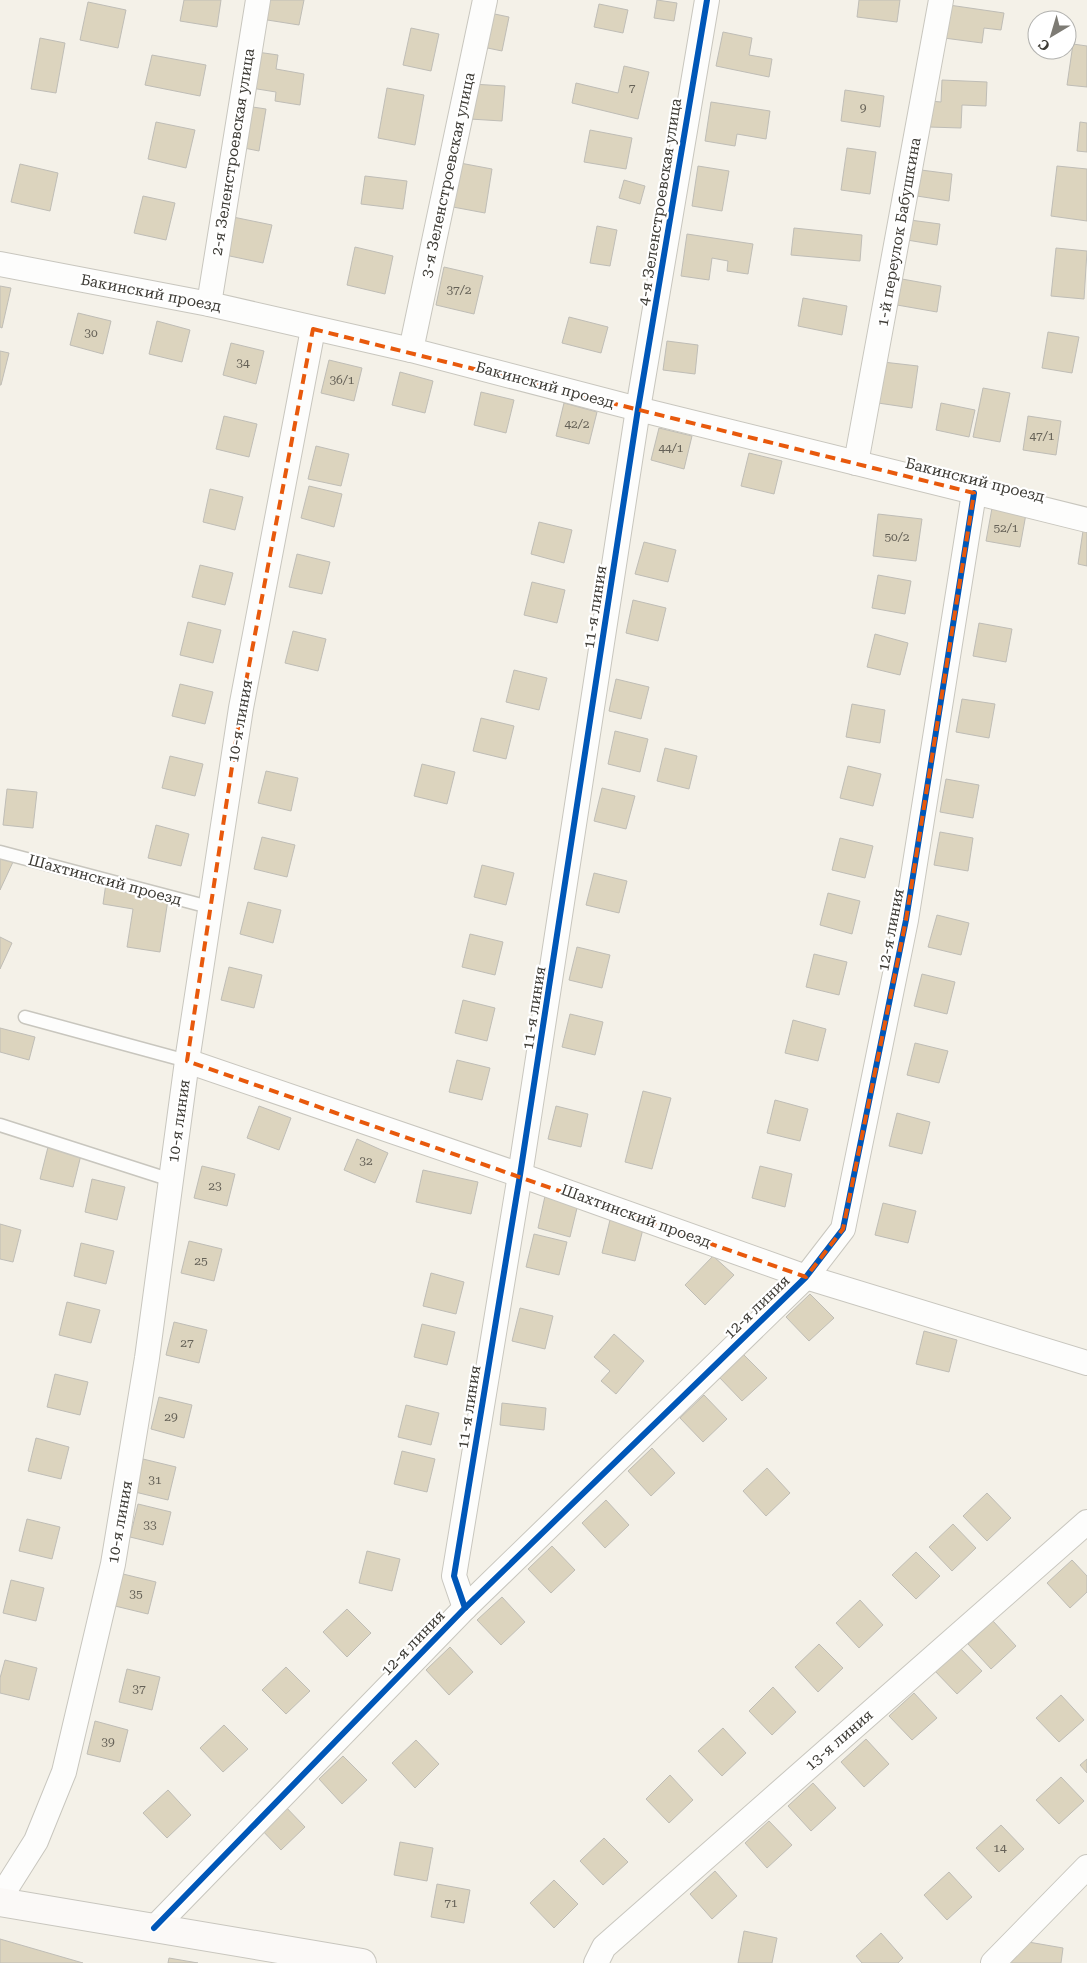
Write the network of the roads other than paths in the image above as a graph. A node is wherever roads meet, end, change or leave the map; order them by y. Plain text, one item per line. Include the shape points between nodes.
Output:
1 (258, 0) edge
2 (485, 0) edge
3 (707, 0) edge
4 (941, 0) edge
5 (0, 264) edge
6 (209, 304) junction
7 (313, 328) junction
8 (411, 350) junction
9 (638, 409) junction
10 (856, 463) junction
11 (974, 493) junction
12 (1087, 520) edge
13 (0, 852) edge
14 (209, 907) junction
15 (25, 1017) dead end
16 (187, 1061) junction
17 (0, 1125) edge
18 (520, 1175) junction
19 (171, 1180) junction
20 (806, 1277) junction
21 (1087, 1363) edge
22 (1087, 1522) edge
23 (465, 1608) junction
24 (1087, 1867) edge
25 (0, 1900) edge
26 (154, 1928) junction
27 (362, 1963) edge
28 (596, 1963) edge
29 (993, 1963) edge

1 - 6 street, 2-я Зеленстроевская улица
2 - 8 street, 3-я Зеленстроевская улица
3 - 9 street, 4-я Зеленстроевская улица
4 - 10 street, 1-й переулок Бабушкина
5 - 6 street, Бакинский проезд
6 - 7 street, Бакинский проезд
7 - 8 street, Бакинский проезд
7 - 14 street, 10-я линия via 241,708
8 - 9 street, Бакинский проезд
9 - 10 street, Бакинский проезд
9 - 18 street, 11-я линия
10 - 11 street, Бакинский проезд
11 - 12 street, Бакинский проезд
11 - 20 street, 12-я линия via 906,920 843,1229
13 - 14 lane, Шахтинский проезд
14 - 16 street, 10-я линия
15 - 16 lane
16 - 18 street, Шахтинский проезд
16 - 19 street, 10-я линия
17 - 19 lane
18 - 20 street, Шахтинский проезд
18 - 23 street, 11-я линия via 454,1576
19 - 25 street, 10-я линия via 147,1358 113,1564 64,1772 36,1841
20 - 21 street, Шахтинский проезд
20 - 23 street, 12-я линия
22 - 28 street, 13-я линия via 604,1946
23 - 26 street, 12-я линия
24 - 29 street
25 - 26 street
26 - 27 street

